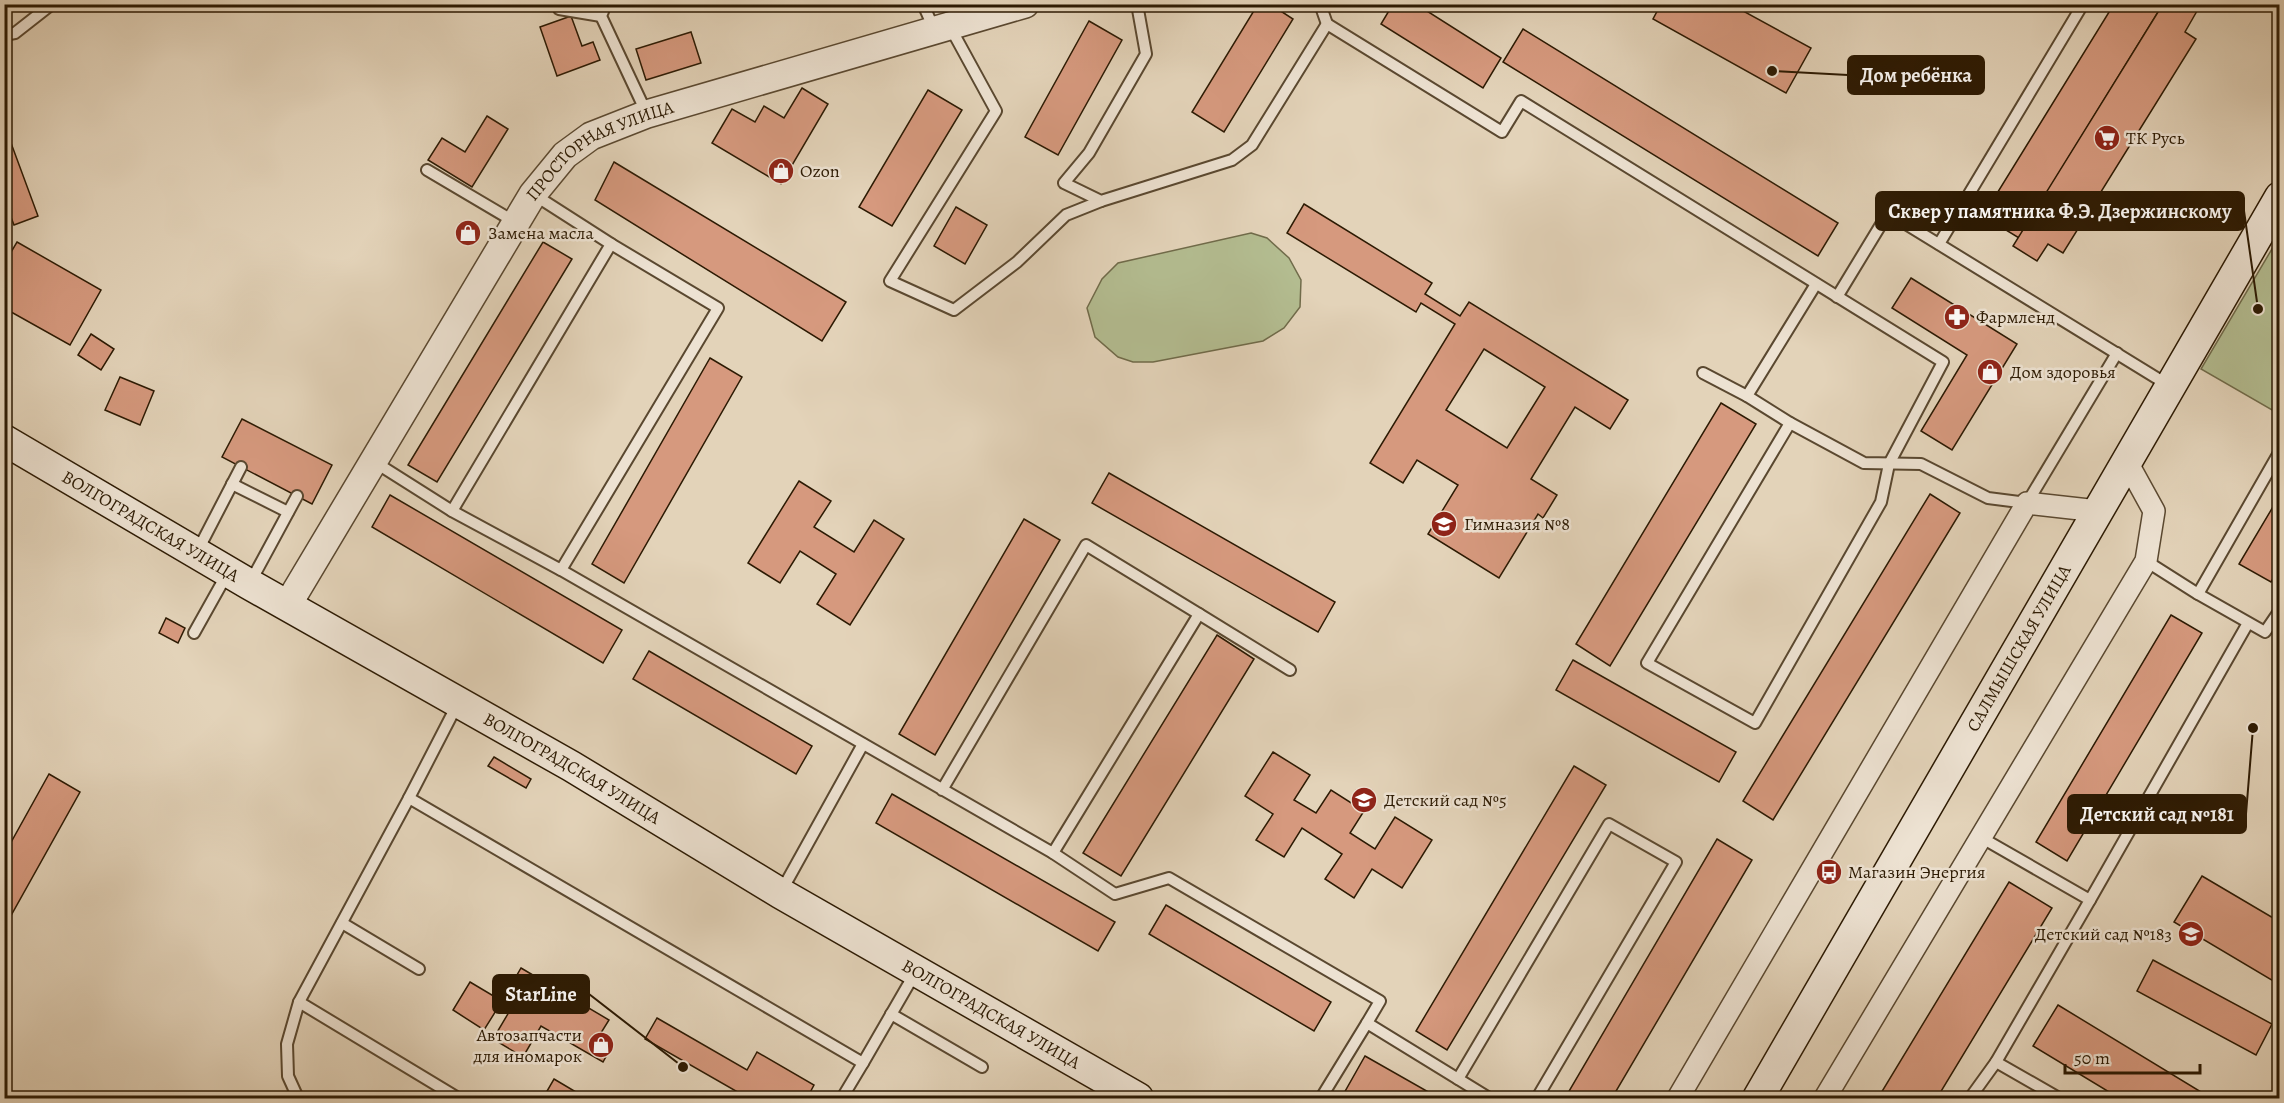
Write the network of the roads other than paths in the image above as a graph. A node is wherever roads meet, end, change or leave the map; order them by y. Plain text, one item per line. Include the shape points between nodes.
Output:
1 (52, 4) edge
2 (557, 4) edge
3 (606, 4) edge
4 (923, 4) edge
5 (1025, 4) edge
6 (1137, 4) edge
7 (1320, 4) edge
8 (2083, 4) edge
9 (601, 16) junction
10 (1327, 24) junction
11 (942, 27) junction
12 (4, 35) edge
13 (647, 114) junction
14 (427, 170) dead end
15 (533, 194) junction
16 (2280, 197) edge
17 (1101, 201) junction
18 (515, 222) junction
19 (611, 244) junction
20 (1939, 244) junction
21 (1816, 284) junction
22 (1837, 297) junction
23 (2117, 353) junction
24 (1703, 373) dead end
25 (2171, 386) junction
26 (1747, 396) junction
27 (1790, 423) junction
28 (4, 440) edge
29 (2280, 451) edge
30 (373, 461) junction
31 (2127, 462) junction
32 (1889, 464) junction
33 (241, 467) dead end
34 (232, 484) junction
35 (297, 496) dead end
36 (2027, 503) junction
37 (452, 511) junction
38 (2098, 511) junction
39 (288, 512) junction
40 (196, 553) junction
41 (2146, 561) junction
42 (561, 570) junction
43 (239, 578) junction
44 (2198, 594) junction
45 (287, 606) junction
46 (2280, 610) edge
47 (1199, 614) junction
48 (2248, 623) junction
49 (194, 633) dead end
50 (1290, 670) dead end
51 (459, 702) junction
52 (863, 744) junction
53 (942, 790) junction
54 (409, 798) junction
55 (1982, 838) junction
56 (1053, 853) junction
57 (780, 893) junction
58 (2090, 900) junction
59 (342, 923) junction
60 (419, 969) dead end
61 (916, 972) junction
62 (299, 1002) junction
63 (891, 1014) junction
64 (1367, 1023) junction
65 (1996, 1062) junction
66 (863, 1063) junction
67 (982, 1067) dead end
68 (1458, 1079) junction
69 (298, 1098) edge
70 (458, 1098) edge
71 (842, 1098) edge
72 (1138, 1098) edge
73 (1321, 1098) edge
74 (1489, 1098) edge
75 (1537, 1098) edge
76 (1678, 1098) edge
77 (1758, 1098) edge
78 (1825, 1098) edge
79 (1970, 1098) edge
80 (2059, 1098) edge

1 - 12 lane via 15,33
2 - 9 lane via 559,9
3 - 9 lane
4 - 11 lane
5 - 11 street, ПРОСТОРНАЯ УЛИЦА
6 - 17 lane via 1146,54 1089,153 1064,183
7 - 10 lane
8 - 20 lane
9 - 13 lane
10 - 17 lane via 1252,145 1232,160
10 - 21 lane via 1502,132 1521,101
11 - 13 street, ПРОСТОРНАЯ УЛИЦА
11 - 17 lane via 996,111 890,280 954,310 1017,262 1066,215
13 - 15 street, ПРОСТОРНАЯ УЛИЦА via 591,136 565,155
14 - 18 lane
15 - 18 street, ПРОСТОРНАЯ УЛИЦА
15 - 19 lane
16 - 25 main road, САЛМЫШСКАЯ УЛИЦА
18 - 30 street, ПРОСТОРНАЯ УЛИЦА
19 - 37 lane
19 - 42 lane via 718,308
20 - 22 lane via 1888,213
20 - 23 lane
21 - 22 lane
21 - 26 lane
22 - 32 lane via 1942,362
23 - 25 lane
23 - 36 lane
24 - 26 lane
25 - 31 main road, САЛМЫШСКАЯ УЛИЦА
26 - 27 lane
27 - 32 lane via 1864,463
27 - 32 lane via 1647,663 1755,723 1881,502
28 - 40 main road, ВОЛГОГРАДСКАЯ УЛИЦА
29 - 44 lane
30 - 37 lane
30 - 45 street, ПРОСТОРНАЯ УЛИЦА
31 - 38 main road, САЛМЫШСКАЯ УЛИЦА
31 - 41 street via 2154,511
32 - 36 lane via 1921,464 1988,498
33 - 34 lane
34 - 39 lane
34 - 40 lane
35 - 39 lane
36 - 38 street
36 - 76 street
37 - 42 lane
38 - 77 main road, САЛМЫШСКАЯ УЛИЦА
39 - 43 lane
40 - 43 main road, ВОЛГОГРАДСКАЯ УЛИЦА
41 - 44 lane
41 - 55 street
42 - 52 lane
43 - 45 main road, ВОЛГОГРАДСКАЯ УЛИЦА
43 - 49 lane
44 - 48 lane
45 - 51 main road, ВОЛГОГРАДСКАЯ УЛИЦА
46 - 48 lane via 2265,632
47 - 50 lane
47 - 53 lane via 1086,545
47 - 56 lane
48 - 58 lane
51 - 54 lane
51 - 57 main road, ВОЛГОГРАДСКАЯ УЛИЦА
52 - 53 lane
52 - 57 lane
53 - 56 lane
54 - 59 lane
54 - 66 lane
55 - 58 lane
55 - 78 street
56 - 64 lane via 1115,894 1170,879 1380,1001
57 - 61 main road, ВОЛГОГРАДСКАЯ УЛИЦА
58 - 65 lane
59 - 60 lane
59 - 62 lane
61 - 63 lane
61 - 72 main road, ВОЛГОГРАДСКАЯ УЛИЦА
62 - 69 lane via 287,1044 288,1076
62 - 70 lane
63 - 66 lane
63 - 67 lane
64 - 68 lane
64 - 73 lane
65 - 79 lane
65 - 80 lane
66 - 71 lane
68 - 74 lane
68 - 75 lane via 1609,824 1676,862

